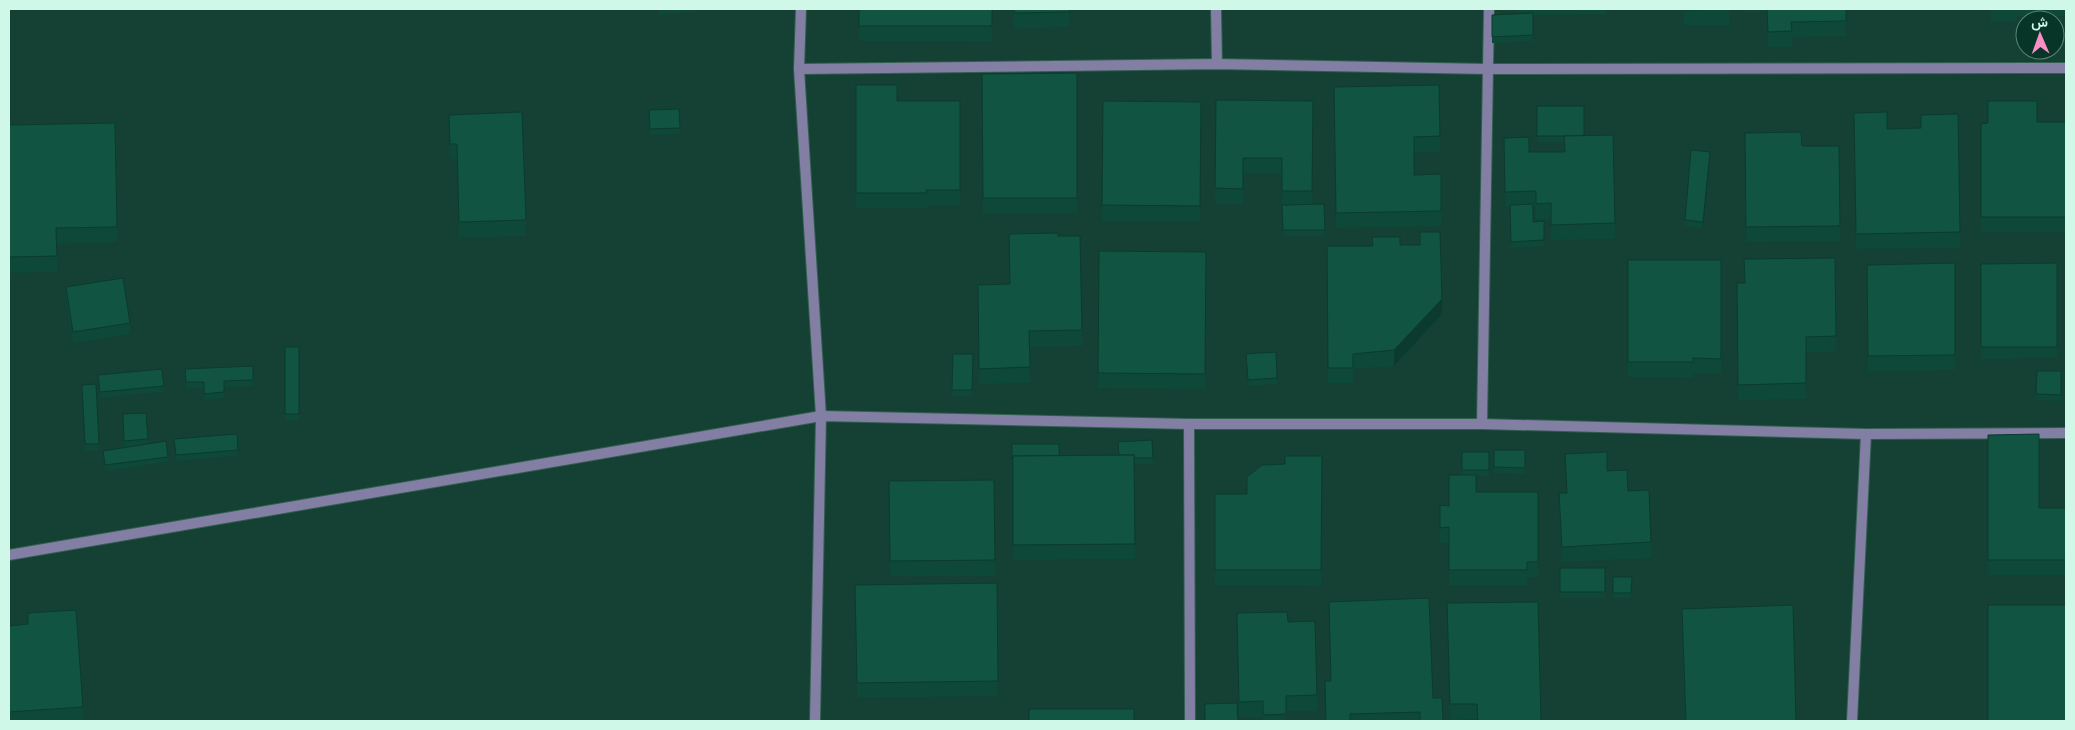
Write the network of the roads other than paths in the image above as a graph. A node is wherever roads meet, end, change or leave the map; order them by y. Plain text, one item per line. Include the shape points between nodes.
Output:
1 (801, 9) edge
2 (1216, 9) edge
3 (1490, 9) edge
4 (1217, 64) junction
5 (2066, 68) edge
6 (799, 69) junction
7 (1488, 69) junction
8 (821, 416) junction
9 (1188, 424) junction
10 (1482, 424) junction
11 (2066, 433) edge
12 (1866, 434) junction
13 (9, 555) edge
14 (816, 721) edge
15 (1190, 721) edge
16 (1852, 721) edge

1 - 6 street
2 - 4 street
3 - 7 street
4 - 6 street
4 - 7 street
5 - 7 street
6 - 8 street
7 - 10 street
8 - 9 street
8 - 13 street
8 - 14 street
9 - 10 street
9 - 15 street
10 - 12 street
11 - 12 street
12 - 16 street

